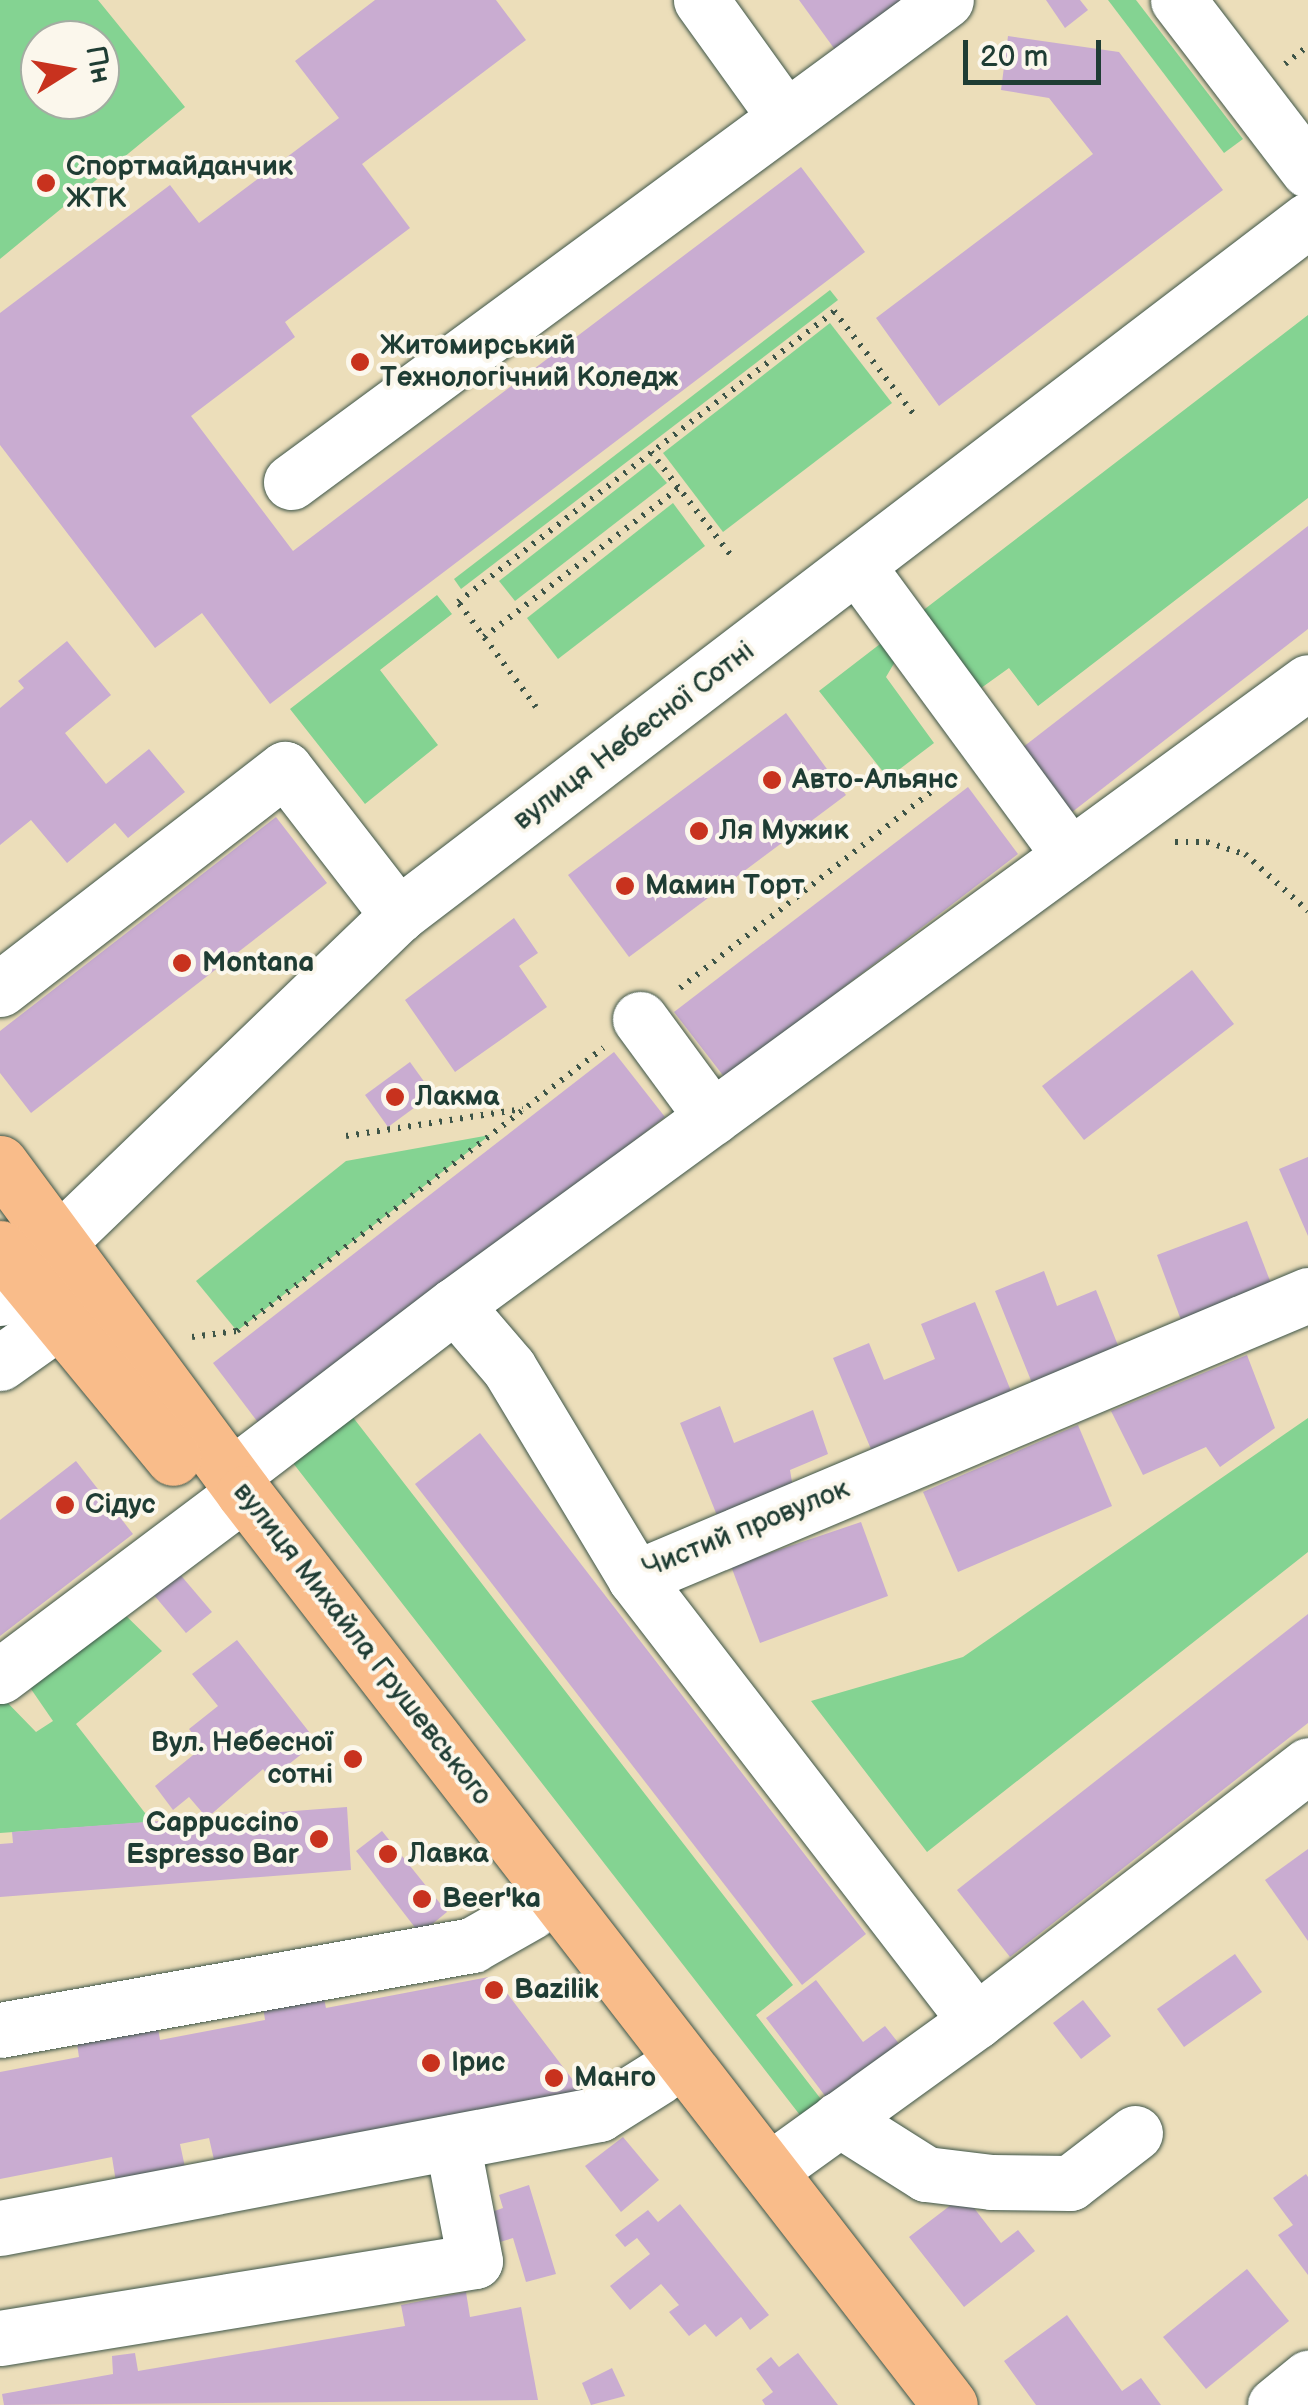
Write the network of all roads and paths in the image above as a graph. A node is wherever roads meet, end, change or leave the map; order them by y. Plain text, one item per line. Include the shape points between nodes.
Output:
1 (701, 0) edge
2 (946, 0) edge
3 (1178, 0) edge
4 (1308, 46) edge
5 (1279, 68) dead end
6 (785, 117) junction
7 (1308, 170) edge
8 (1308, 220) edge
9 (916, 418) dead end
10 (652, 452) junction
11 (291, 482) dead end
12 (678, 488) junction
13 (733, 558) dead end
14 (858, 567) junction
15 (484, 637) junction
16 (1308, 682) edge
17 (536, 707) dead end
18 (989, 746) junction
19 (1166, 842) dead end
20 (1070, 856) junction
21 (1308, 911) edge
22 (398, 916) junction
23 (0, 989) edge
24 (640, 1019) junction
25 (524, 1109) junction
26 (712, 1117) junction
27 (346, 1136) dead end
28 (0, 1163) edge
29 (20, 1266) edge
30 (1308, 1295) edge
31 (456, 1305) junction
32 (62, 1320) junction
33 (186, 1338) dead end
34 (0, 1363) edge
35 (231, 1494) junction
36 (635, 1578) junction
37 (0, 1676) edge
38 (1308, 1765) edge
39 (530, 1912) junction
40 (976, 2021) junction
41 (0, 2030) edge
42 (658, 2077) junction
43 (839, 2120) junction
44 (1135, 2133) dead end
45 (452, 2142) junction
46 (771, 2169) junction
47 (0, 2228) edge
48 (0, 2338) edge
49 (1308, 2378) edge
50 (910, 2405) edge
51 (950, 2405) edge
52 (1274, 2405) edge

1 - 6 street
2 - 6 street
3 - 7 street
4 - 5 path
6 - 11 street
8 - 14 street, вулиця Небесної Сотні
9 - 10 path via 834,312
10 - 12 path
10 - 15 path via 458,602
12 - 13 path
12 - 15 path
14 - 18 street
14 - 22 street, вулиця Небесної Сотні
15 - 17 path
16 - 20 street
18 - 20 street
18 - 24 path
19 - 21 path via 1207,842 1245,854
20 - 26 street
22 - 23 street via 285,770
22 - 29 street, вулиця Небесної Сотні
24 - 25 path
24 - 26 street
25 - 27 path
25 - 33 path via 237,1330
26 - 31 street
28 - 29 main road, вулиця Михайла Грушевського
29 - 32 main road, вулиця Михайла Грушевського
29 - 35 main road, вулиця Михайла Грушевського
30 - 36 street, Чистий провулок
31 - 35 street
31 - 36 street, Чистий провулок via 509,1368
32 - 34 street
32 - 35 main road, вулиця Михайла Грушевського
35 - 37 street
35 - 39 main road, вулиця Михайла Грушевського
35 - 46 main road, вулиця Михайла Грушевського
36 - 40 street
38 - 40 street
39 - 41 street via 472,1946
39 - 42 main road, вулиця Михайла Грушевського
40 - 43 street
42 - 45 street via 600,2114
42 - 50 main road, вулиця Михайла Грушевського
43 - 44 street via 926,2174 992,2182 1070,2183
43 - 46 street
45 - 47 street
45 - 48 street via 475,2260
46 - 51 main road, вулиця Михайла Грушевського
49 - 52 street

